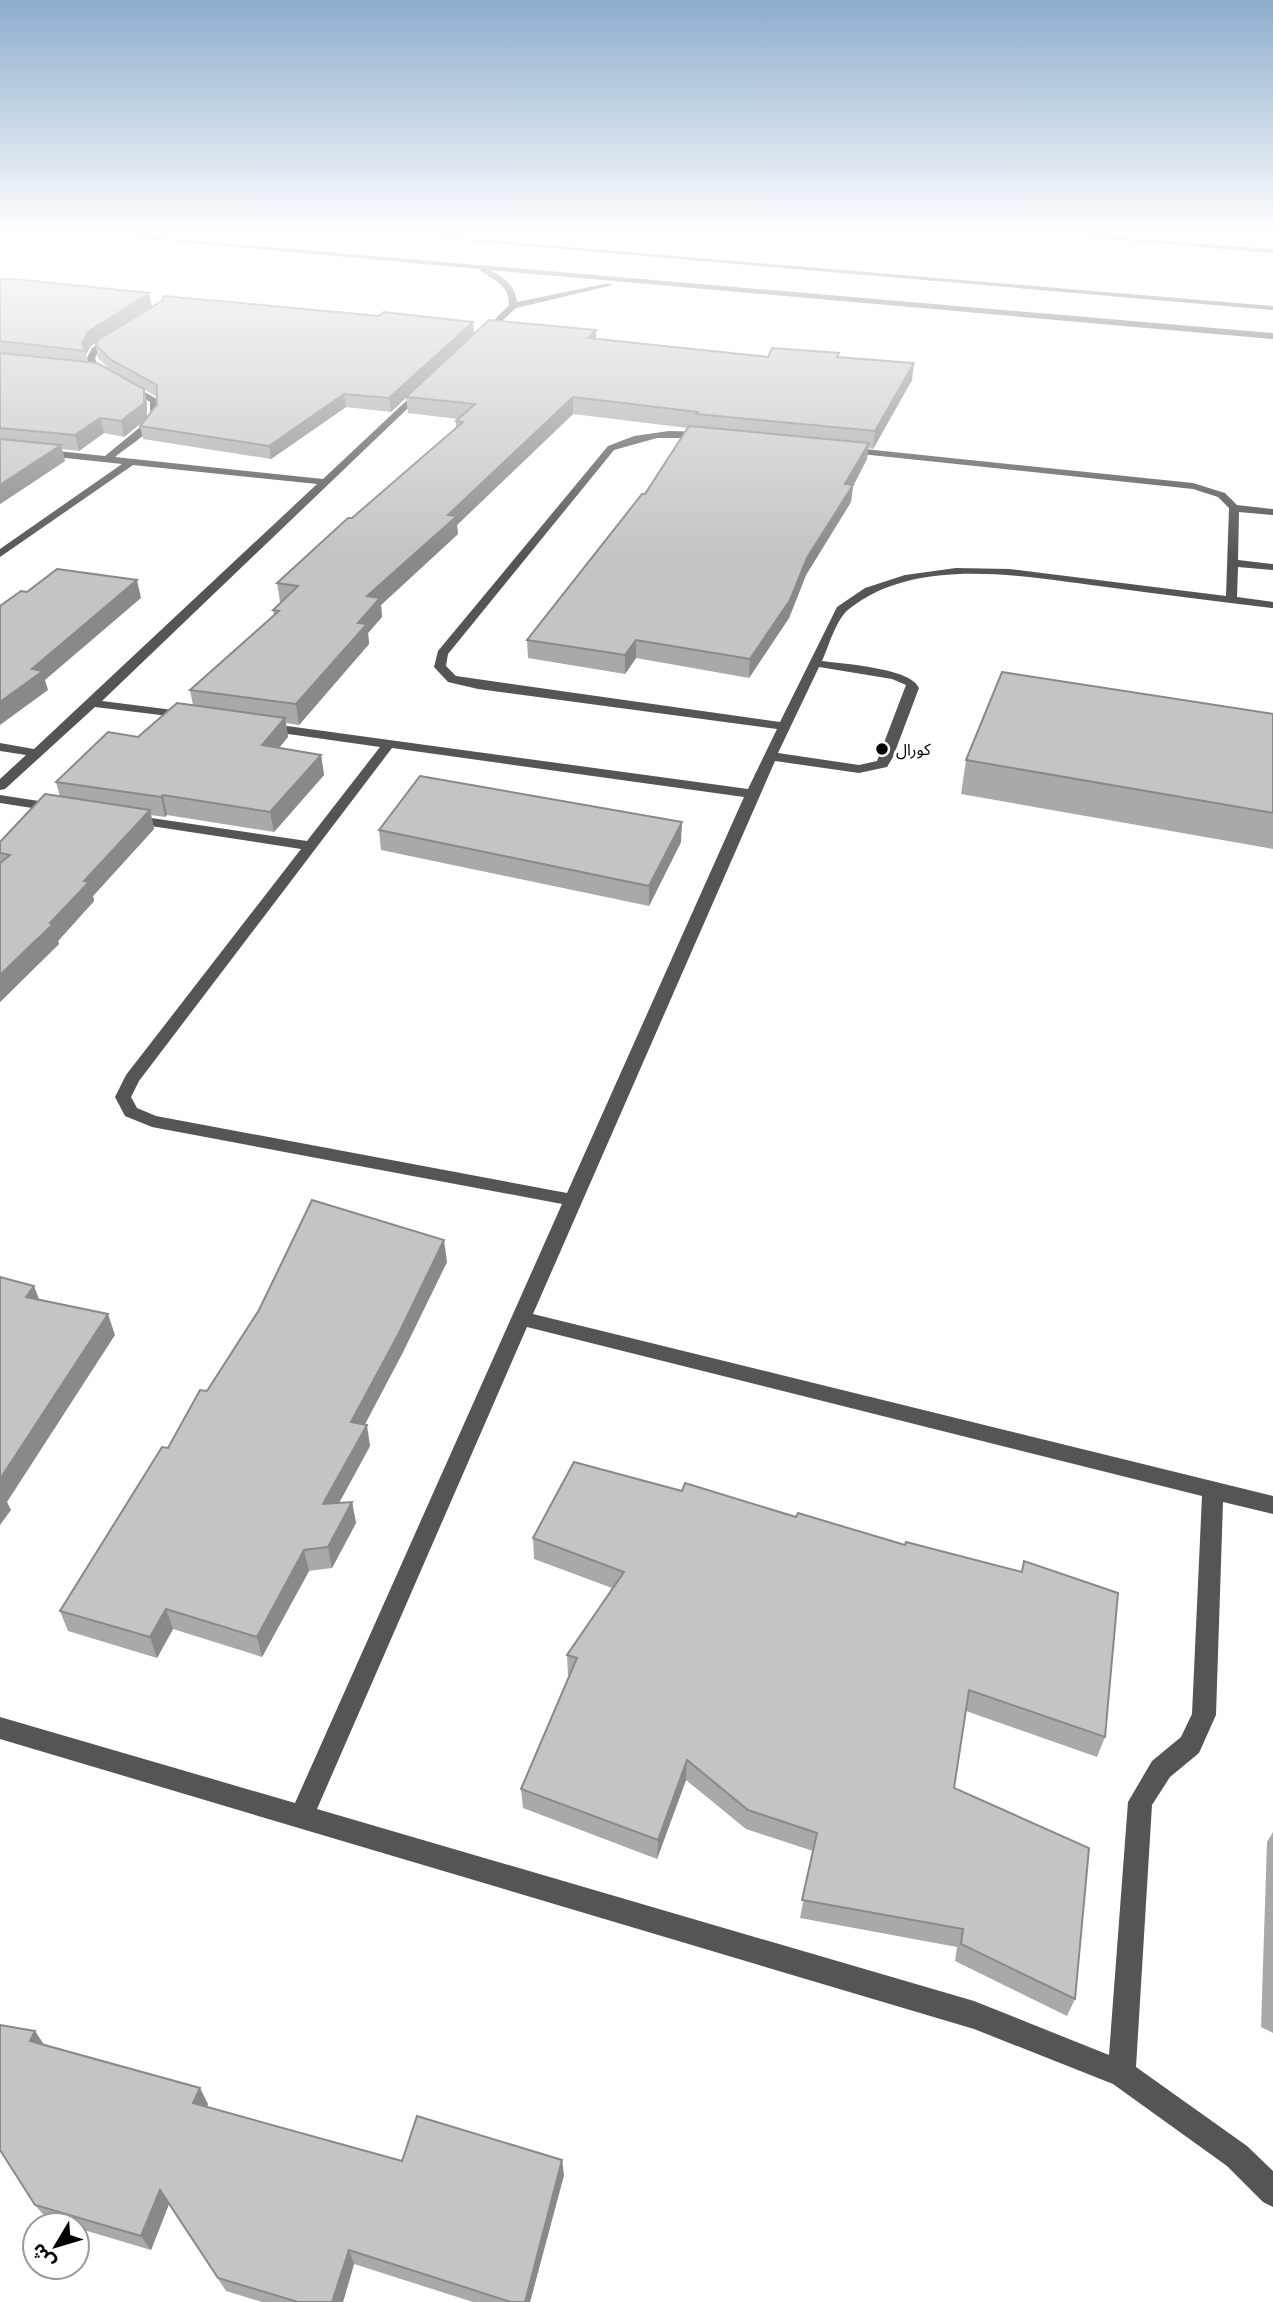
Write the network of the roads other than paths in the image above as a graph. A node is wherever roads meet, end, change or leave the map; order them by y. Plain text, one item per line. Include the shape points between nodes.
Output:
1 (110, 340) edge
2 (476, 340) edge
3 (472, 344) edge
4 (77, 370) edge
5 (103, 373) junction
6 (433, 380) edge
7 (719, 437) edge
8 (0, 448) edge
9 (828, 448) edge
10 (107, 459) junction
11 (131, 462) junction
12 (323, 482) junction
13 (1234, 508) junction
14 (1273, 512) edge
15 (0, 554) edge
16 (1232, 564) junction
17 (1273, 568) edge
18 (1231, 600) junction
19 (1273, 605) edge
20 (814, 663) junction
21 (92, 703) junction
22 (200, 718) edge
23 (254, 725) edge
24 (783, 726) junction
25 (389, 744) junction
26 (0, 747) edge
27 (37, 753) junction
28 (770, 756) junction
29 (0, 786) edge
30 (752, 793) junction
31 (0, 799) edge
32 (68, 809) edge
33 (122, 817) edge
34 (311, 846) junction
35 (573, 1200) junction
36 (521, 1318) junction
37 (1213, 1490) junction
38 (1273, 1505) edge
39 (0, 1728) edge
40 (301, 1817) junction
41 (1122, 2074) junction
42 (1273, 2192) edge

1 - 5 street via 91,358
2 - 3 street
4 - 5 street
5 - 10 street via 153,401 156,410 154,420
6 - 12 street
7 - 24 street via 667,433 611,448 442,654 440,667 452,679 478,685
8 - 10 street
9 - 13 street via 1193,486 1230,499
10 - 11 street
11 - 12 street
11 - 15 street
12 - 21 street
13 - 14 street
13 - 16 street
16 - 17 street
16 - 18 street
18 - 19 street
18 - 20 street via 1009,572 956,571 909,578 869,590 841,609
20 - 24 street
20 - 28 street via 895,676 911,683 886,757 882,764 859,769
21 - 22 street
21 - 27 street
23 - 25 street
24 - 28 street
25 - 30 street
25 - 34 street
26 - 27 street
27 - 29 street
28 - 30 street
30 - 35 street
31 - 32 street
33 - 34 street
34 - 35 street via 132,1079 123,1097 131,1112 152,1121
35 - 36 street
36 - 37 street
36 - 40 street
37 - 38 street
37 - 41 street via 1204,1715 1190,1745 1161,1769 1140,1802
39 - 40 street
40 - 41 street via 974,2015
41 - 42 street via 1237,2155

